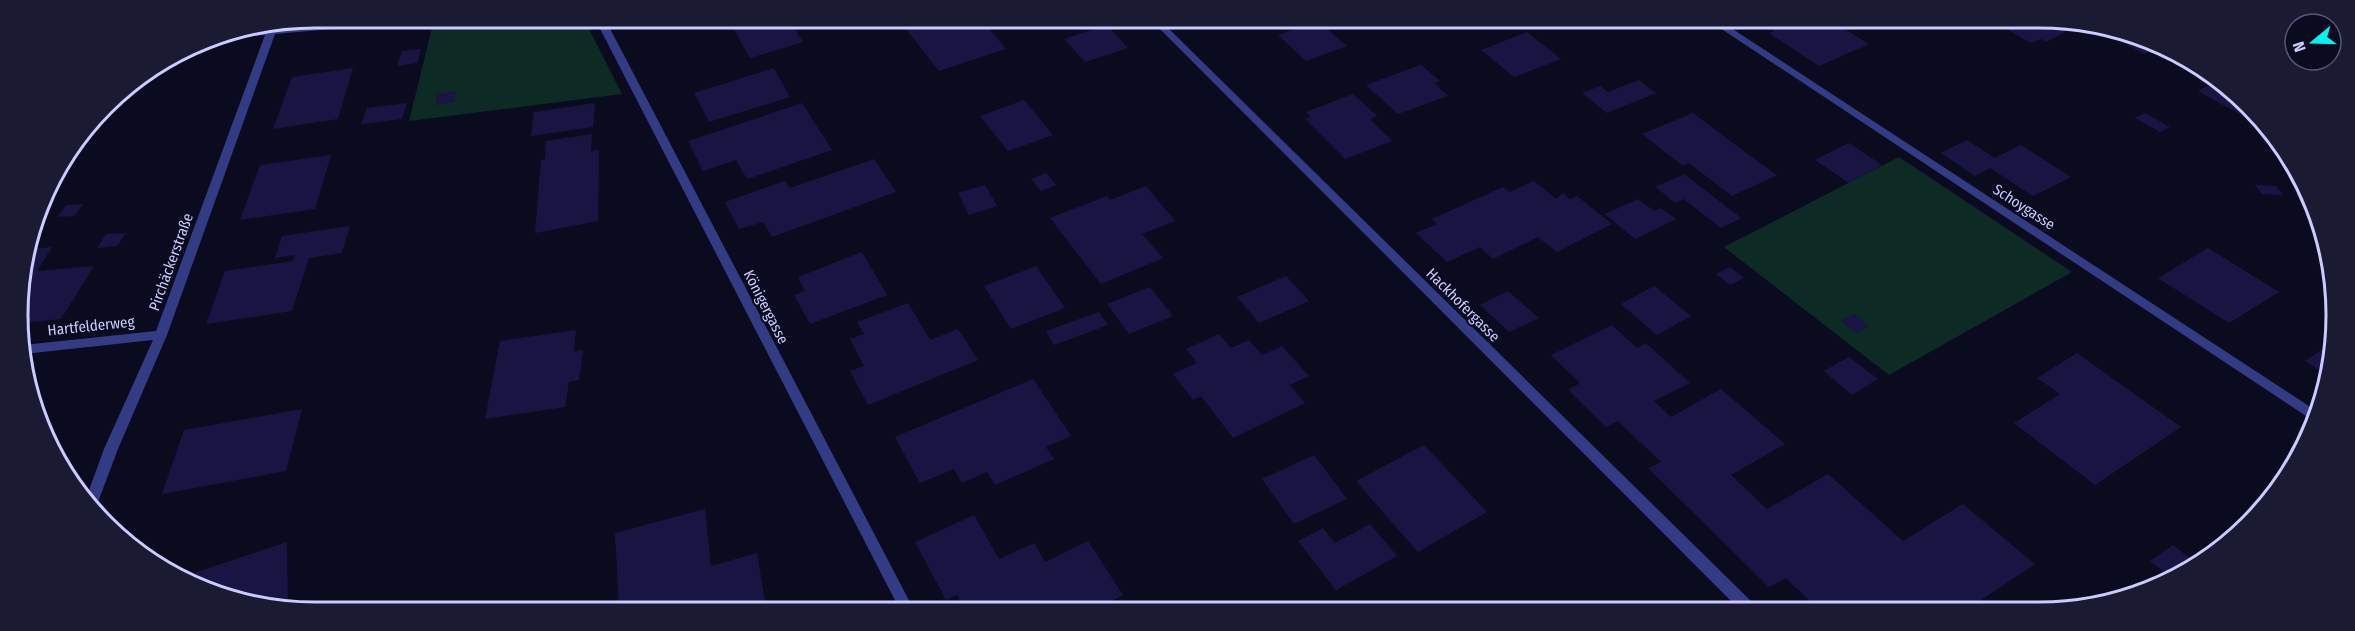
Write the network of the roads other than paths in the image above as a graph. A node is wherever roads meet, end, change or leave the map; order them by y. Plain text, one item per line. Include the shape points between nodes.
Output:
1 (605, 28) edge
2 (1163, 28) edge
3 (1724, 28) edge
4 (271, 32) edge
5 (161, 335) junction
6 (31, 348) edge
7 (2309, 413) edge
8 (93, 497) edge
9 (903, 602) edge
10 (1742, 602) edge

1 - 9 street, Königergasse
2 - 10 street, Hackhofergasse
3 - 7 street, Schoygasse
4 - 5 street, Pirchäckerstraße
5 - 6 street, Hartfelderweg
5 - 8 street, Pirchäckerstraße

